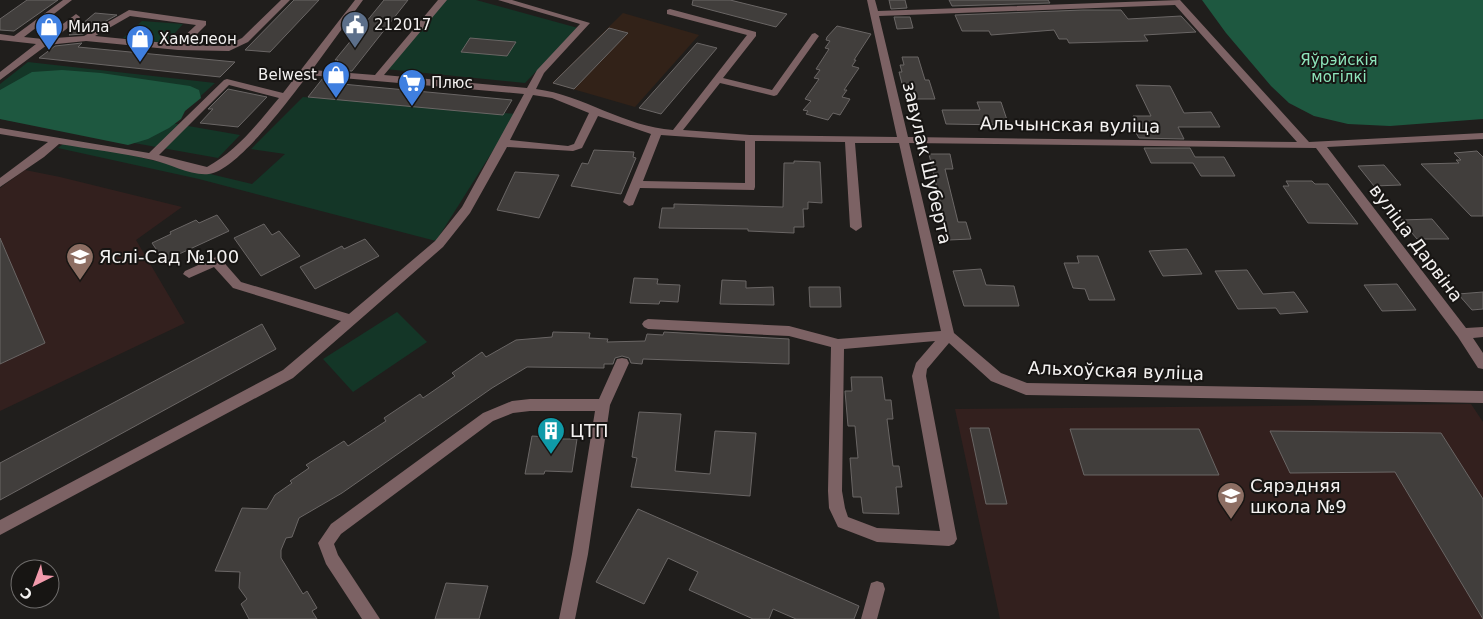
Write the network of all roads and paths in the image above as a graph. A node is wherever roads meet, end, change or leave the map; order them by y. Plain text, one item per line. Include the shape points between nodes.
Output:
1 (68, 0) edge
2 (286, 0) edge
3 (359, 0) edge
4 (442, 0) edge
5 (502, 0) edge
6 (871, 0) edge
7 (954, 0) edge
8 (1176, 1) edge
9 (950, 10) junction
10 (670, 12) dead end
11 (875, 14) junction
12 (76, 17) dead end
13 (815, 36) dead end
14 (0, 37) edge
15 (16, 38) junction
16 (86, 38) junction
17 (45, 42) junction
18 (178, 47) junction
19 (305, 72) junction
20 (0, 77) edge
21 (377, 78) junction
22 (719, 80) junction
23 (529, 92) junction
24 (286, 97) junction
25 (595, 112) junction
26 (0, 131) edge
27 (657, 132) junction
28 (675, 134) junction
29 (1483, 136) edge
30 (750, 138) junction
31 (850, 139) junction
32 (903, 139) junction
33 (56, 140) junction
34 (503, 143) junction
35 (1319, 144) junction
36 (1306, 145) junction
37 (152, 156) junction
38 (0, 183) edge
39 (637, 184) junction
40 (629, 202) dead end
41 (856, 227) dead end
42 (188, 274) dead end
43 (349, 319) junction
44 (648, 324) dead end
45 (1483, 332) edge
46 (1463, 333) junction
47 (948, 335) junction
48 (838, 344) junction
49 (622, 364) dead end
50 (1483, 364) edge
51 (1483, 398) edge
52 (603, 405) junction
53 (0, 528) edge
54 (877, 589) dead end
55 (372, 619) edge
56 (567, 619) edge
57 (869, 619) edge

1 - 15 street
2 - 18 street via 245,40 226,49
3 - 19 street
4 - 21 street
5 - 23 street via 586,23 540,72
6 - 11 street, завулак Шуберта
7 - 9 street
8 - 9 street
8 - 36 street
9 - 11 street
10 - 22 street via 753,34
11 - 32 street, завулак Шуберта
12 - 17 street
13 - 22 street via 774,93
14 - 15 street
15 - 17 street
16 - 17 street
16 - 18 street
16 - 18 street via 129,14 204,23
17 - 20 street
19 - 21 street, Альчынская вуліца
19 - 24 street
21 - 23 street, Альчынская вуліца
22 - 28 street
23 - 25 street, Альчынская вуліца via 555,96
23 - 34 street
24 - 37 street via 227,82
24 - 37 street via 218,168 207,171
25 - 27 street, Альчынская вуліца
25 - 34 street via 578,146 569,149
26 - 33 street
27 - 28 street, Альчынская вуліца
27 - 39 street
28 - 30 street, Альчынская вуліца
29 - 35 street, Альчынская вуліца
30 - 31 street, Альчынская вуліца
30 - 39 street via 750,188
31 - 32 street, Альчынская вуліца
31 - 41 street
32 - 36 street, Альчынская вуліца
32 - 47 street, завулак Шуберта
33 - 37 street
33 - 38 street
34 - 43 street via 466,210 439,244
35 - 36 street, Альчынская вуліца
35 - 46 street, вуліца Дарвіна
39 - 40 street
42 - 43 street via 216,261 237,285
43 - 53 street via 288,374
44 - 48 street via 789,332
45 - 46 street
46 - 50 street, вуліца Дарвіна
47 - 48 street
47 - 48 street via 921,368 920,376 949,539 877,535 843,522 835,491
47 - 51 street, Альхоўская вуліца via 996,377 1026,389
49 - 52 street
52 - 55 street via 530,405 512,407 488,417 336,529 326,544 332,559
52 - 56 street
54 - 57 street

